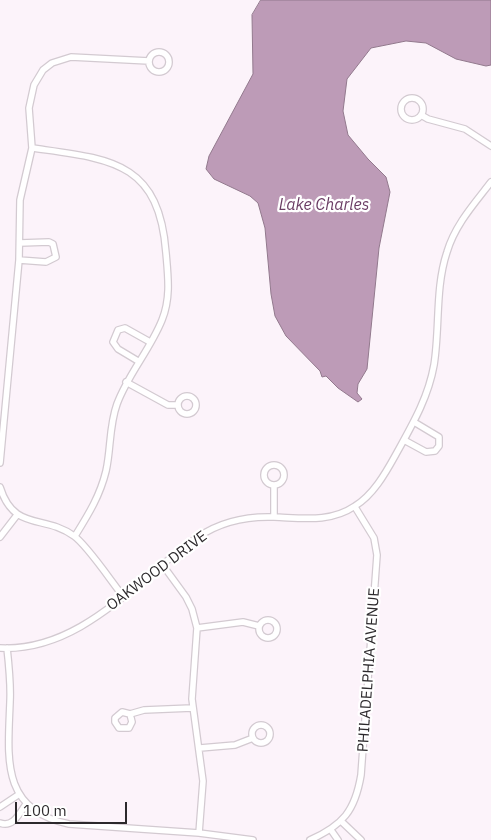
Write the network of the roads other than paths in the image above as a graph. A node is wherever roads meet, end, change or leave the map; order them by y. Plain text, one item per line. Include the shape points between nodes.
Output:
1 (149, 61) dead end
2 (421, 115) dead end
3 (491, 146) edge
4 (32, 148) junction
5 (491, 182) edge
6 (20, 243) junction
7 (19, 260) junction
8 (150, 342) junction
9 (138, 361) junction
10 (126, 382) junction
11 (178, 406) dead end
12 (414, 422) junction
13 (404, 440) junction
14 (0, 463) edge
15 (274, 485) dead end
16 (0, 487) edge
17 (355, 506) junction
18 (17, 515) junction
19 (274, 517) junction
20 (0, 536) edge
21 (75, 536) junction
22 (162, 564) junction
23 (123, 596) junction
24 (259, 626) dead end
25 (196, 628) junction
26 (0, 648) edge
27 (7, 648) junction
28 (192, 708) junction
29 (130, 714) dead end
30 (253, 738) dead end
31 (200, 748) junction
32 (18, 795) junction
33 (26, 804) junction
34 (0, 807) edge
35 (341, 822) junction
36 (0, 823) edge
37 (331, 830) junction
38 (199, 833) junction
39 (253, 840) edge
40 (310, 840) edge
41 (338, 840) edge
42 (361, 840) edge

1 - 4 street via 71,57 52,63 43,70 34,85 30,100
2 - 3 street via 465,129
4 - 6 street via 20,200
4 - 8 street via 104,159 131,174 149,191 164,225 169,284 165,311
5 - 12 street, OAKWOOD DRIVE via 462,220 447,251 441,278 434,365 424,402
6 - 7 street
6 - 7 street via 49,242 53,244 56,257 50,261
7 - 14 street
8 - 9 street
8 - 9 street via 125,328 118,330 112,342
9 - 10 street
10 - 11 street via 168,405
10 - 21 street via 112,424 100,492
12 - 13 street, OAKWOOD DRIVE
12 - 13 street via 436,433 439,446 436,451 426,452
13 - 17 street, OAKWOOD DRIVE via 378,484
15 - 19 street
16 - 18 street via 6,502
17 - 19 street, OAKWOOD DRIVE via 321,518
17 - 35 street, PHILADELPHIA AVENUE via 374,538 377,564 361,775 355,800
18 - 20 street
18 - 21 street
19 - 22 street, OAKWOOD DRIVE via 224,524 198,537
21 - 23 street
22 - 23 street, OAKWOOD DRIVE
22 - 25 street via 186,597
23 - 27 street, OAKWOOD DRIVE via 87,624 69,633 37,644
24 - 25 street via 243,622
25 - 28 street
26 - 27 street, OAKWOOD DRIVE
27 - 32 street via 10,690 6,757
28 - 29 street via 144,710
28 - 31 street
30 - 31 street via 235,745
31 - 38 street via 203,780
32 - 33 street
32 - 34 street
33 - 36 street via 13,822
33 - 38 street via 52,820 69,824
35 - 37 street, PHILADELPHIA AVENUE
35 - 42 street
37 - 40 street, PHILADELPHIA AVENUE
37 - 41 street
38 - 39 street

